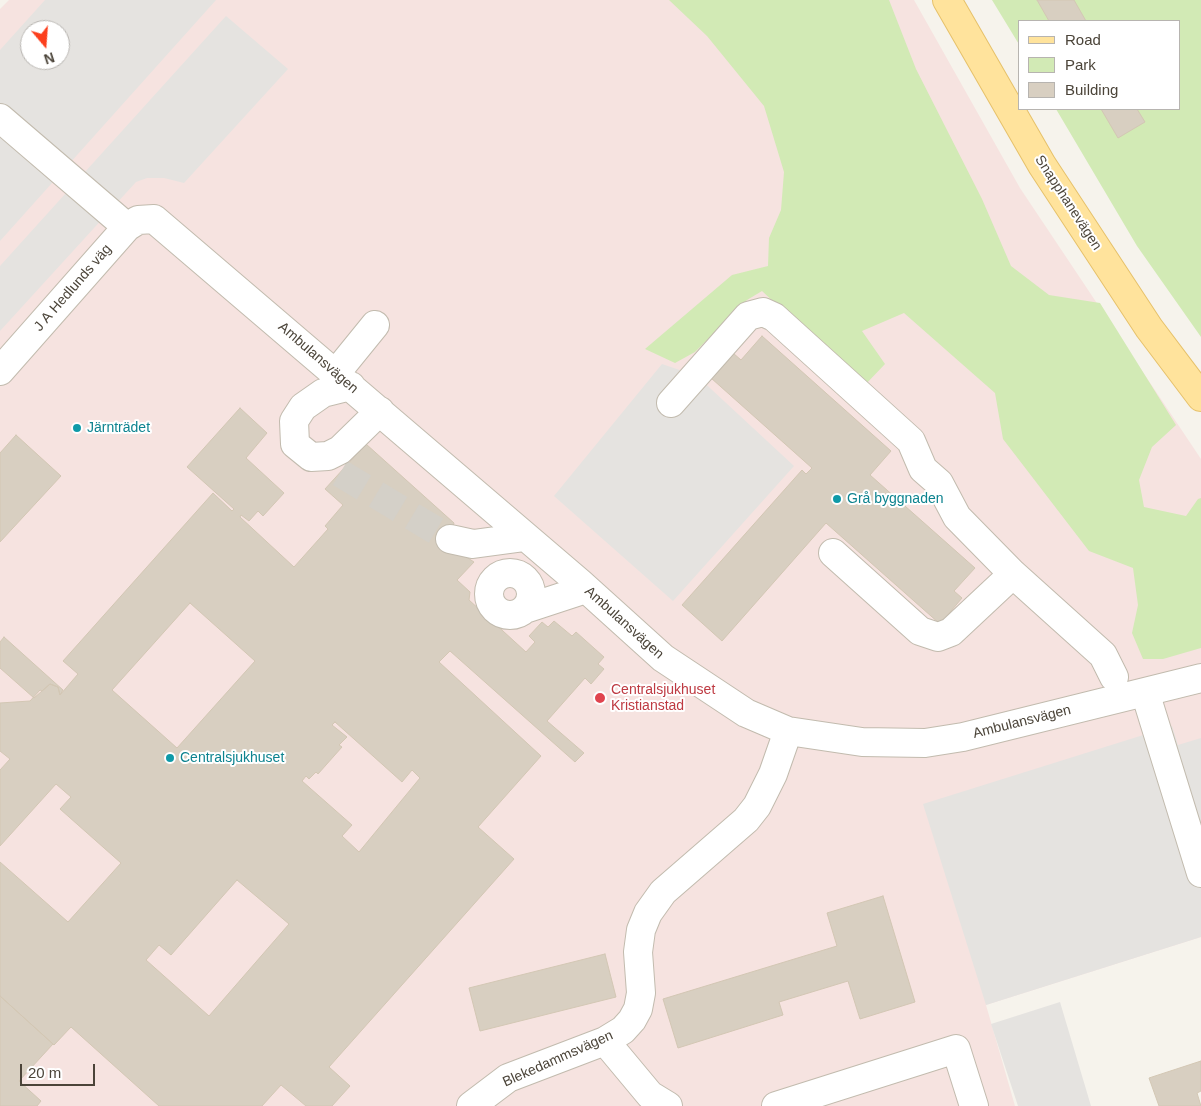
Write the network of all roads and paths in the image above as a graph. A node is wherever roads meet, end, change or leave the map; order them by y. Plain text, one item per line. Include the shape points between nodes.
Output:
1 (947, 0) edge
2 (0, 118) edge
3 (154, 219) joint
4 (127, 227) junction
5 (375, 325) dead end
6 (0, 371) edge
7 (343, 380) junction
8 (1201, 397) edge
9 (671, 402) dead end
10 (380, 411) junction
11 (311, 457) junction
12 (340, 473) tunnel mouth
13 (450, 539) tunnel mouth
14 (512, 540) junction
15 (833, 553) dead end
16 (1012, 574) junction
17 (586, 589) junction
18 (1114, 677) dead end
19 (1201, 678) edge
20 (1145, 692) junction
21 (788, 731) junction
22 (1201, 873) edge
23 (605, 1040) junction
24 (471, 1106) edge
25 (668, 1106) edge
26 (776, 1106) edge
27 (974, 1106) edge

1 - 8 main road, Snapphanevägen via 1042,165 1149,328
2 - 4 street
3 - 4 street, J A Hedlunds väg via 138,220
3 - 7 street, Ambulansvägen
4 - 6 street, J A Hedlunds väg
5 - 7 street
7 - 10 street, Ambulansvägen
7 - 11 street via 303,407 294,421 294,444
9 - 16 street via 748,316 763,312 774,317 911,441 923,469 939,483 957,517
10 - 11 street via 340,450 328,456
10 - 14 street, Ambulansvägen
11 - 12 street
13 - 14 street via 473,544
14 - 17 street, Ambulansvägen
14 - 17 street via 512,573 498,577 492,584 490,598 500,612 515,615
15 - 16 street via 920,631 938,637 951,632
16 - 18 street via 1102,655
17 - 21 street, Ambulansvägen via 663,658 746,713
19 - 20 street, Ambulansvägen
20 - 21 street, Ambulansvägen via 963,737 925,743 862,742
20 - 22 street
21 - 23 street, Blekedammsvägen via 773,774 757,806 746,820 663,892 648,914 641,930 638,952 641,994 638,1009 623,1030
23 - 24 street, Blekedammsvägen via 508,1078
23 - 25 street via 650,1095
26 - 27 street via 956,1050

